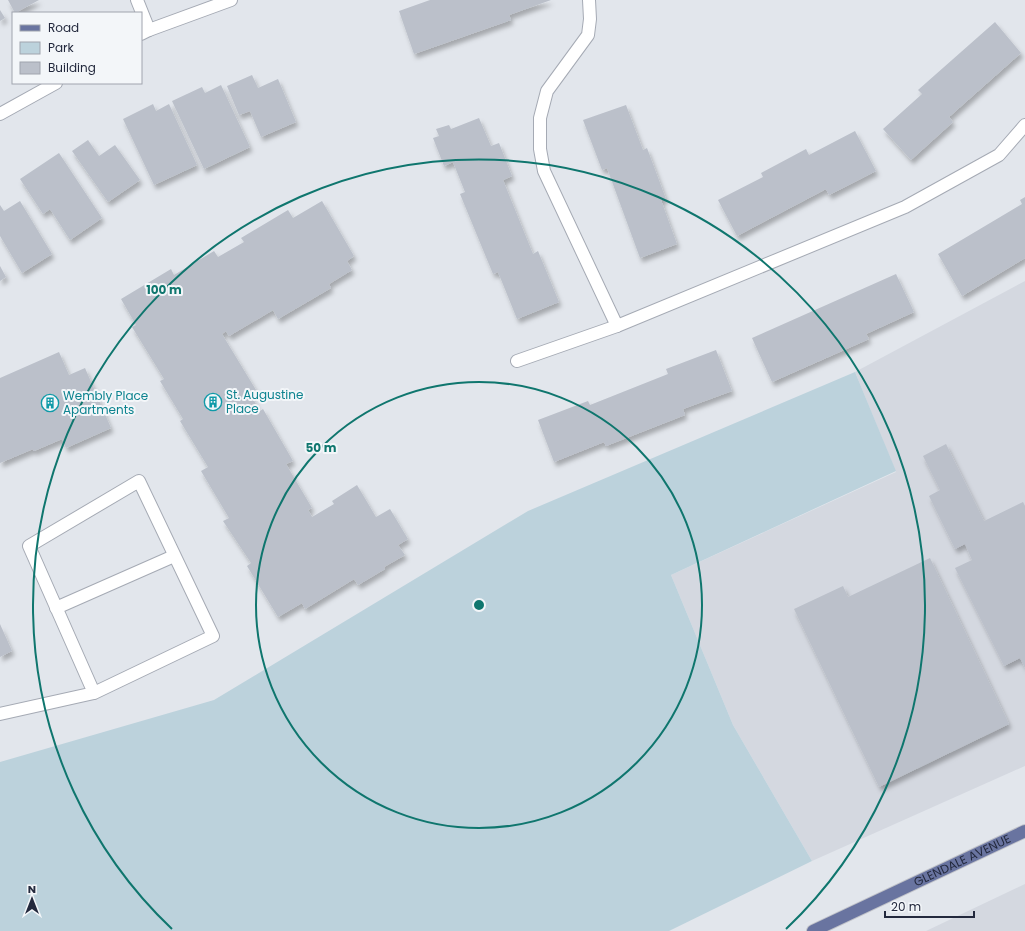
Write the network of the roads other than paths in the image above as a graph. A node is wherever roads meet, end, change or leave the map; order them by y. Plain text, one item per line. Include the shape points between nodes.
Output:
1 (137, 0) edge
2 (231, 0) edge
3 (589, 0) edge
4 (140, 12) edge
5 (142, 20) edge
6 (145, 32) edge
7 (54, 84) edge
8 (0, 114) edge
9 (1025, 126) edge
10 (617, 326) junction
11 (517, 361) dead end
12 (174, 556) junction
13 (56, 608) junction
14 (94, 694) junction
15 (0, 714) edge
16 (1025, 831) edge
17 (813, 931) edge

1 - 4 street
2 - 6 street
3 - 10 street via 588,35 547,91 540,118 540,149 544,171
5 - 6 street
7 - 8 street
9 - 10 street via 999,155 905,207
10 - 11 street
12 - 13 street
12 - 13 street via 139,481 29,546
12 - 14 street via 213,636
13 - 14 street
14 - 15 street
16 - 17 main road, GLENDALE AVENUE

